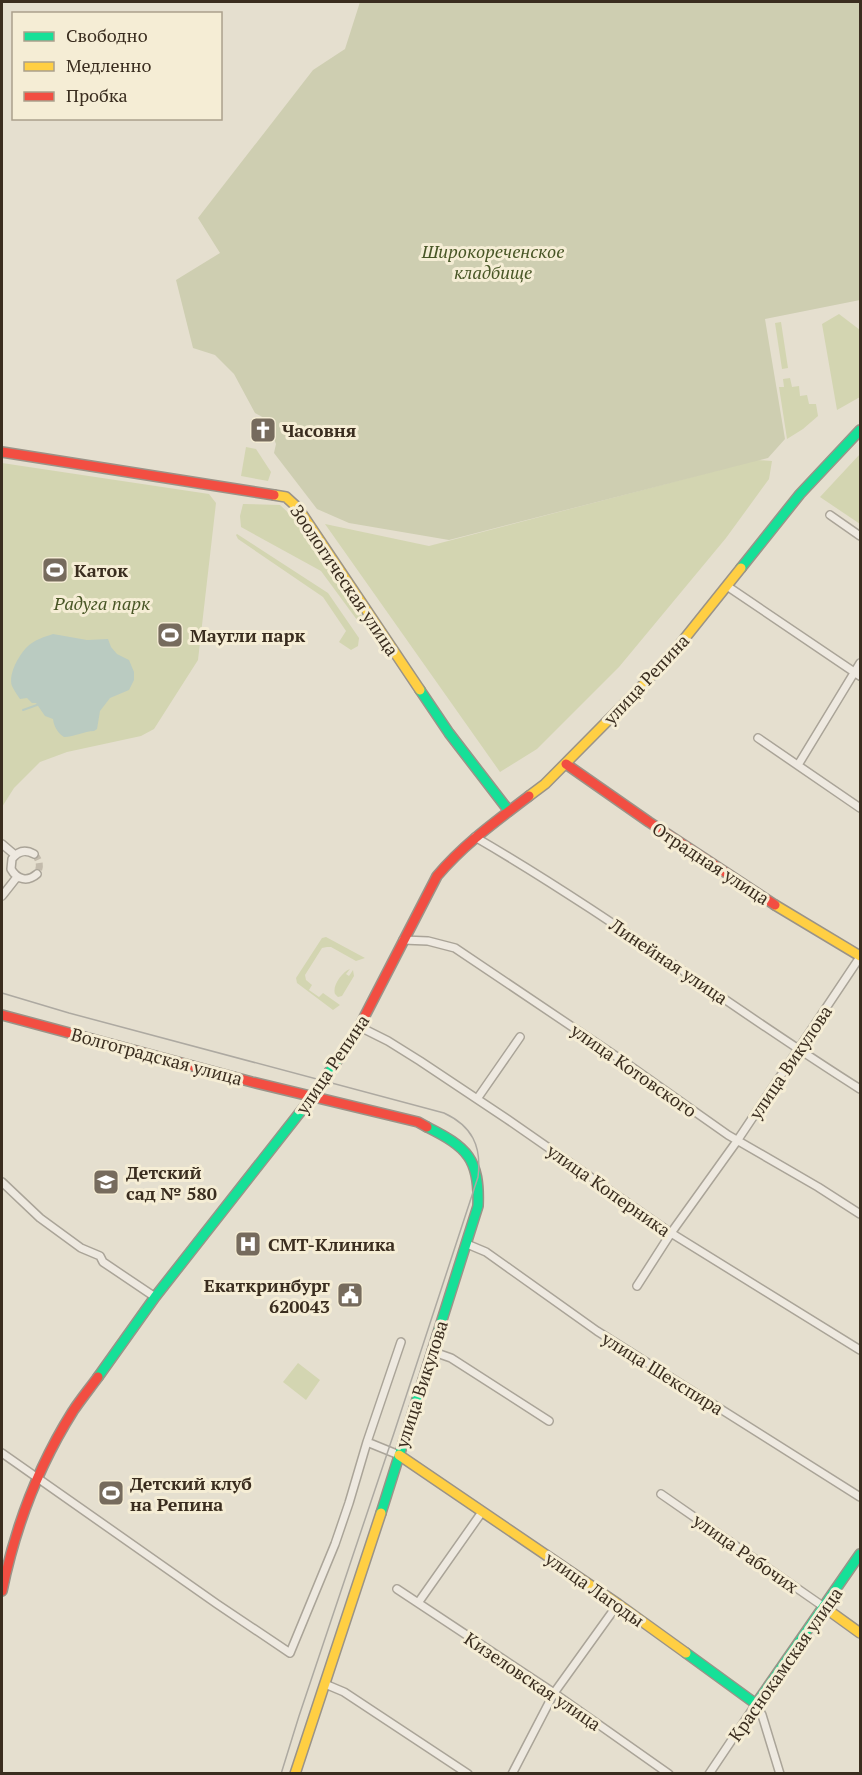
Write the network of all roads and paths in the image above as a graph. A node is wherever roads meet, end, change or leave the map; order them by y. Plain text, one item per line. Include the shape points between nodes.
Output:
1 (861, 430) edge
2 (2, 452) edge
3 (830, 515) dead end
4 (861, 536) edge
5 (727, 586) junction
6 (861, 663) edge
7 (857, 674) edge
8 (758, 738) dead end
9 (566, 764) junction
10 (798, 765) junction
11 (861, 808) edge
12 (509, 811) junction
13 (475, 837) junction
14 (2, 844) edge
15 (34, 854) dead end
16 (15, 855) junction
17 (37, 874) dead end
18 (17, 877) junction
19 (2, 896) edge
20 (403, 940) junction
21 (861, 956) edge
22 (2, 1015) edge
23 (360, 1027) junction
24 (520, 1037) dead end
25 (798, 1050) junction
26 (861, 1089) edge
27 (312, 1097) junction
28 (477, 1099) junction
29 (737, 1141) junction
30 (2, 1182) edge
31 (861, 1214) edge
32 (671, 1233) junction
33 (468, 1244) junction
34 (637, 1286) dead end
35 (155, 1297) junction
36 (401, 1342) dead end
37 (861, 1350) edge
38 (431, 1351) junction
39 (549, 1421) dead end
40 (367, 1442) junction
41 (2, 1453) edge
42 (399, 1455) junction
43 (37, 1478) junction
44 (661, 1494) dead end
45 (861, 1497) edge
46 (482, 1512) junction
47 (861, 1554) edge
48 (397, 1589) dead end
49 (2, 1591) edge
50 (418, 1603) junction
51 (618, 1604) junction
52 (824, 1607) junction
53 (861, 1633) edge
54 (325, 1684) junction
55 (554, 1693) junction
56 (756, 1704) junction
57 (295, 1773) edge
58 (468, 1773) edge
59 (512, 1773) edge
60 (669, 1773) edge
61 (709, 1773) edge
62 (780, 1773) edge

1 - 5 street, улица Репина via 800,494
2 - 12 street, Зоологическая улица via 286,497 298,508 449,733
3 - 4 street
5 - 7 street
5 - 9 street, улица Репина via 650,677
6 - 7 street
7 - 10 street
8 - 10 street
9 - 12 street, улица Репина
9 - 21 street, Отрадная улица via 767,900
10 - 11 street
12 - 13 street, улица Репина
13 - 20 street, улица Репина via 437,876
13 - 25 street, Линейная улица via 595,910
14 - 16 street
15 - 16 street via 24,851
16 - 18 street via 11,869
17 - 18 street via 28,879
18 - 19 street
20 - 23 street, улица Репина
20 - 29 street, улица Котовского via 455,948
21 - 25 street, улица Викулова
22 - 27 street, Волгоградская улица
23 - 27 street, улица Репина
23 - 28 street, улица Коперника
24 - 28 street
25 - 26 street, Линейная улица
25 - 29 street, улица Викулова
27 - 33 street, улица Викулова via 418,1122 458,1145 471,1160 479,1184
27 - 35 street, улица Репина
28 - 32 street, улица Коперника
29 - 31 street, улица Котовского
29 - 32 street, улица Викулова
30 - 35 street via 40,1218
32 - 34 street, улица Викулова
32 - 37 street, улица Коперника
33 - 38 street, улица Викулова
33 - 45 street, улица Шекспира via 486,1252 597,1331
35 - 43 street, улица Репина via 73,1411
36 - 40 street
38 - 39 street via 449,1357
38 - 42 street, улица Викулова
40 - 42 street, улица Лагоды
40 - 43 street via 350,1503 290,1653
41 - 43 street
42 - 46 street, улица Лагоды
42 - 54 street, улица Викулова
43 - 49 street, улица Репина via 10,1553
44 - 52 street, улица Рабочих
46 - 50 street
46 - 51 street, улица Лагоды
47 - 52 street, Краснокамская улица
48 - 50 street, Кизеловская улица
50 - 55 street, Кизеловская улица
51 - 55 street
51 - 56 street, улица Лагоды
52 - 53 street, улица Рабочих
52 - 56 street, Краснокамская улица
54 - 57 street, улица Викулова
54 - 58 street via 344,1692
55 - 59 street
55 - 60 street, Кизеловская улица
56 - 61 street, Краснокамская улица
56 - 62 street

